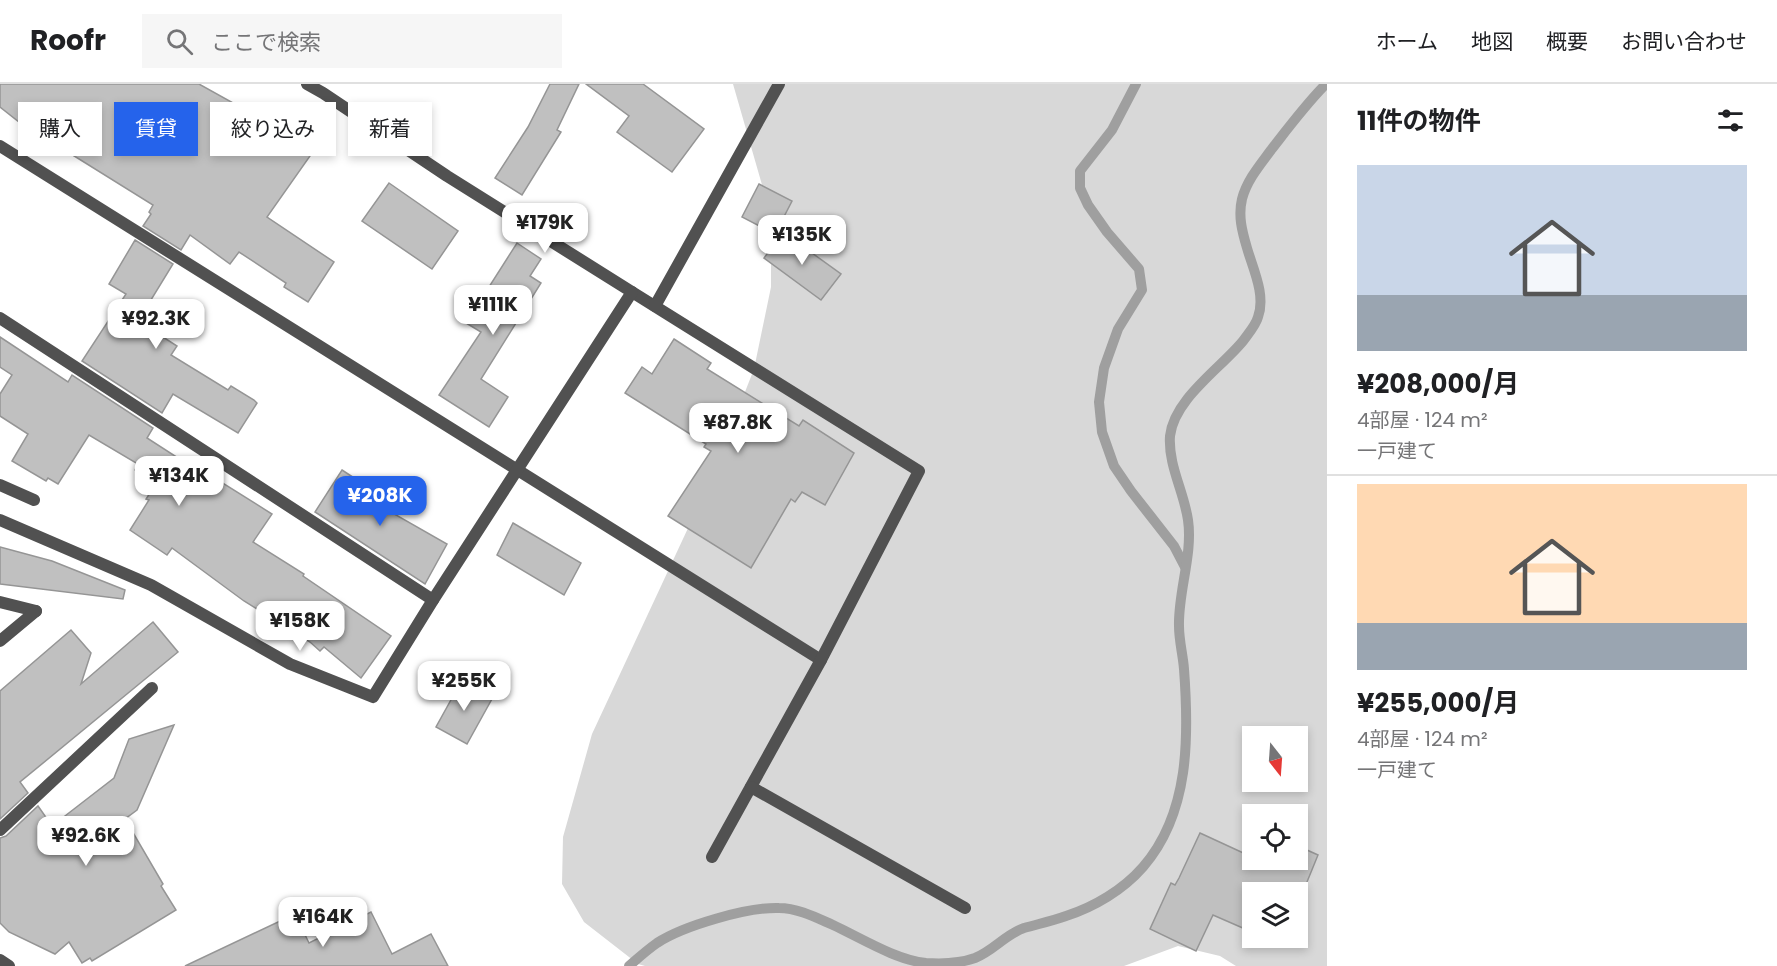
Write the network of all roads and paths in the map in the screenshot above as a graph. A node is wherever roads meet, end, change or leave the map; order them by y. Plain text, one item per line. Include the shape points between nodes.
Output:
1 (307, 84) edge
2 (779, 84) edge
3 (0, 146) edge
4 (632, 292) junction
5 (655, 306) junction
6 (0, 318) edge
7 (518, 469) junction
8 (0, 485) edge
9 (34, 500) dead end
10 (0, 520) edge
11 (433, 600) junction
12 (0, 602) edge
13 (0, 641) edge
14 (821, 660) junction
15 (152, 688) dead end
16 (751, 787) junction
17 (0, 830) edge
18 (712, 857) dead end
19 (965, 908) dead end
20 (0, 960) edge
21 (9, 966) edge

1 - 4 street
2 - 5 street
3 - 7 street
4 - 5 street
4 - 7 street
5 - 14 street via 919,471
6 - 11 street
7 - 11 street
7 - 14 street
8 - 9 street
10 - 11 street via 151,585 290,664 373,697
12 - 13 street via 36,611
14 - 16 street
15 - 17 street
16 - 18 street
16 - 19 street
20 - 21 street

